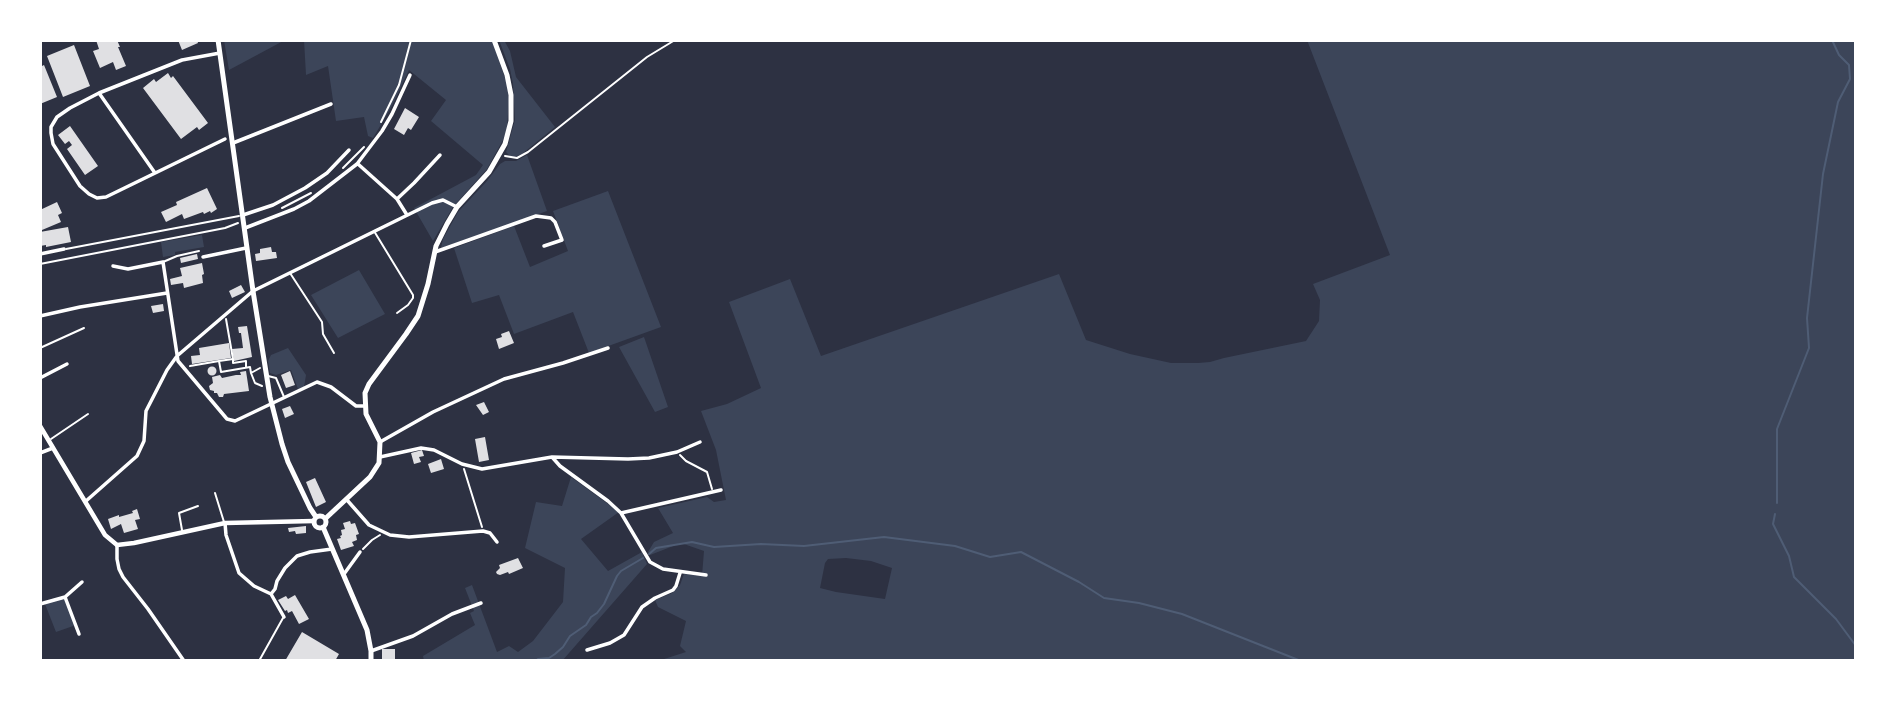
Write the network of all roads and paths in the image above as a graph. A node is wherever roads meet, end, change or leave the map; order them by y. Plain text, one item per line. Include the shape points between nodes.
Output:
1 (218, 40) edge
2 (494, 40) edge
3 (675, 40) edge
4 (220, 53) junction
5 (410, 75) dead end
6 (99, 93) junction
7 (331, 104) dead end
8 (225, 139) dead end
9 (233, 143) junction
10 (349, 150) dead end
11 (440, 155) dead end
12 (500, 155) junction
13 (357, 164) junction
14 (155, 173) junction
15 (397, 199) junction
16 (457, 207) junction
17 (407, 215) junction
18 (244, 222) junction
19 (373, 230) junction
20 (544, 246) dead end
21 (248, 248) junction
22 (64, 249) joint
23 (199, 251) dead end
24 (434, 253) junction
25 (40, 254) edge
26 (203, 257) dead end
27 (163, 262) junction
28 (40, 264) edge
29 (113, 266) dead end
30 (290, 273) junction
31 (253, 291) junction
32 (167, 293) junction
33 (397, 313) dead end
34 (226, 314) junction
35 (40, 316) edge
36 (84, 328) dead end
37 (40, 348) edge
38 (608, 348) dead end
39 (334, 354) dead end
40 (177, 356) junction
41 (233, 359) junction
42 (219, 362) junction
43 (67, 363) dead end
44 (264, 366) junction
45 (182, 367) junction
46 (247, 368) junction
47 (251, 373) junction
48 (266, 376) junction
49 (40, 378) edge
50 (268, 387) junction
51 (284, 398) junction
52 (271, 403) junction
53 (365, 406) junction
54 (88, 414) dead end
55 (40, 426) edge
56 (49, 441) junction
57 (380, 442) junction
58 (700, 442) dead end
59 (53, 448) junction
60 (677, 452) junction
61 (40, 453) edge
62 (380, 457) junction
63 (552, 457) junction
64 (462, 464) junction
65 (721, 490) dead end
66 (713, 492) junction
67 (215, 493) dead end
68 (347, 500) junction
69 (86, 501) junction
70 (198, 506) dead end
71 (621, 513) junction
72 (315, 519) junction
73 (326, 519) junction
74 (225, 523) junction
75 (323, 527) junction
76 (483, 531) junction
77 (182, 533) junction
78 (384, 534) junction
79 (497, 542) dead end
80 (117, 545) junction
81 (332, 549) junction
82 (360, 552) joint
83 (680, 573) junction
84 (343, 575) junction
85 (706, 575) dead end
86 (82, 582) dead end
87 (271, 593) junction
88 (65, 597) junction
89 (481, 603) dead end
90 (40, 604) edge
91 (284, 617) joint
92 (79, 634) dead end
93 (587, 650) dead end
94 (371, 651) junction
95 (184, 661) edge
96 (258, 661) edge
97 (370, 661) edge

1 - 4 main road
2 - 12 main road via 511,95 511,121
3 - 12 path via 522,156
4 - 6 street via 182,60
4 - 9 main road
5 - 13 street via 382,131
6 - 14 street
6 - 14 street via 69,108 51,127 54,144 80,186 96,198 106,197
7 - 9 street
8 - 14 street
9 - 18 main road
10 - 18 street via 327,173
11 - 15 street
12 - 16 main road
13 - 15 street
13 - 18 street via 309,201
15 - 17 street
16 - 17 street via 440,200
16 - 24 main road
17 - 19 street
18 - 21 main road
18 - 22 lane
18 - 28 path
19 - 30 street
19 - 33 lane via 413,295
20 - 24 street via 562,240 551,218 536,216
21 - 26 street
21 - 31 main road
22 - 25 street
23 - 27 lane
24 - 53 main road via 418,316 369,384
27 - 29 street
27 - 32 street
30 - 31 street
30 - 39 lane via 322,322
31 - 34 street
31 - 44 main road
32 - 35 street
32 - 40 street
34 - 40 street
34 - 41 path
36 - 37 lane
38 - 57 street via 504,379
40 - 45 street
40 - 69 street via 146,411 144,441 137,456
41 - 42 path
41 - 46 path via 233,363 246,361
42 - 45 path
42 - 46 path via 221,372
43 - 49 street
44 - 47 path
44 - 48 main road
45 - 52 street via 231,421
46 - 47 path
47 - 50 path via 256,383
48 - 50 main road
48 - 51 lane via 276,378
50 - 52 main road
51 - 52 street
51 - 53 street via 317,382 356,406
52 - 72 main road via 288,462
53 - 57 main road
54 - 56 lane
55 - 56 street
56 - 59 street
57 - 62 main road
58 - 60 street
59 - 61 street
59 - 69 street
60 - 63 street via 628,459
60 - 66 path via 707,472
62 - 64 street via 421,448
62 - 68 main road via 370,477
63 - 64 street via 482,469
63 - 71 street
64 - 76 path
65 - 66 street
66 - 71 street
67 - 74 lane
68 - 73 main road
68 - 78 street via 369,525
69 - 80 street via 105,535
70 - 77 lane via 179,513
71 - 83 street via 650,562
72 - 73 main road
72 - 74 street
72 - 75 main road via 317,527
73 - 75 main road
74 - 77 street
74 - 87 street via 239,573
75 - 81 main road
76 - 78 street via 409,537
76 - 79 street
77 - 80 street
78 - 82 path
80 - 95 street via 123,577
81 - 84 main road
81 - 87 street via 297,556
82 - 84 street
83 - 85 street
83 - 93 street via 673,590 642,607 624,635
84 - 94 main road via 367,630
86 - 88 street
87 - 91 street
88 - 90 street
88 - 92 street
89 - 94 street
91 - 96 lane
94 - 97 main road

